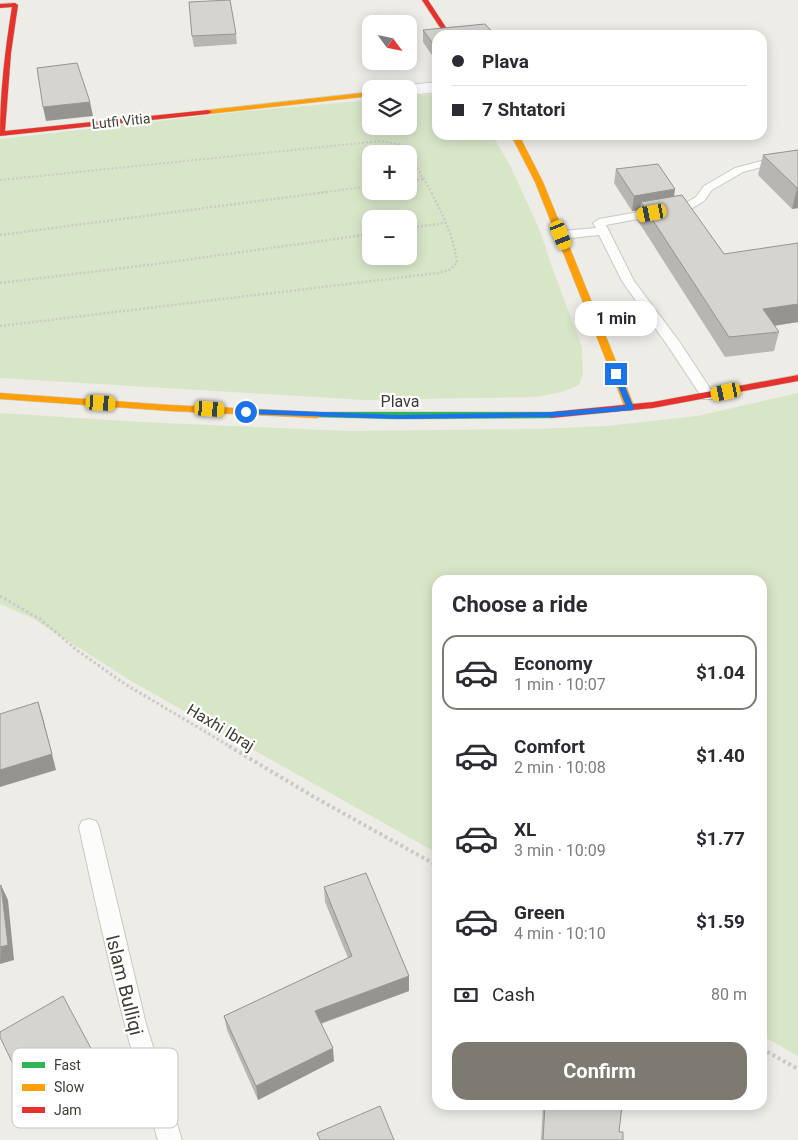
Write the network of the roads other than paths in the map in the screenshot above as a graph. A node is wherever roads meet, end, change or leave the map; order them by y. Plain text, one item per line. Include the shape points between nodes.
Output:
1 (426, 0) edge
2 (11, 4) edge
3 (445, 30) edge
4 (432, 88) edge
5 (417, 89) edge
6 (362, 95) edge
7 (518, 140) edge
8 (798, 154) edge
9 (603, 231) junction
10 (561, 235) junction
11 (798, 378) edge
12 (0, 396) edge
13 (708, 396) junction
14 (630, 408) junction
15 (88, 827) dead end
16 (141, 1048) edge
17 (166, 1128) edge
18 (170, 1140) edge

1 - 3 street
2 - 6 street, Lutfi Vitia via 1,134
4 - 5 street
7 - 10 street
8 - 9 lane via 739,170 708,188 700,199 687,207 599,223
9 - 10 lane
9 - 13 lane via 628,281
10 - 14 street
11 - 13 street, Plava
12 - 14 street, Plava via 380,417 553,414
13 - 14 street, Plava
15 - 16 lane, Islam Bulliqi
17 - 18 lane, Islam Bulliqi

